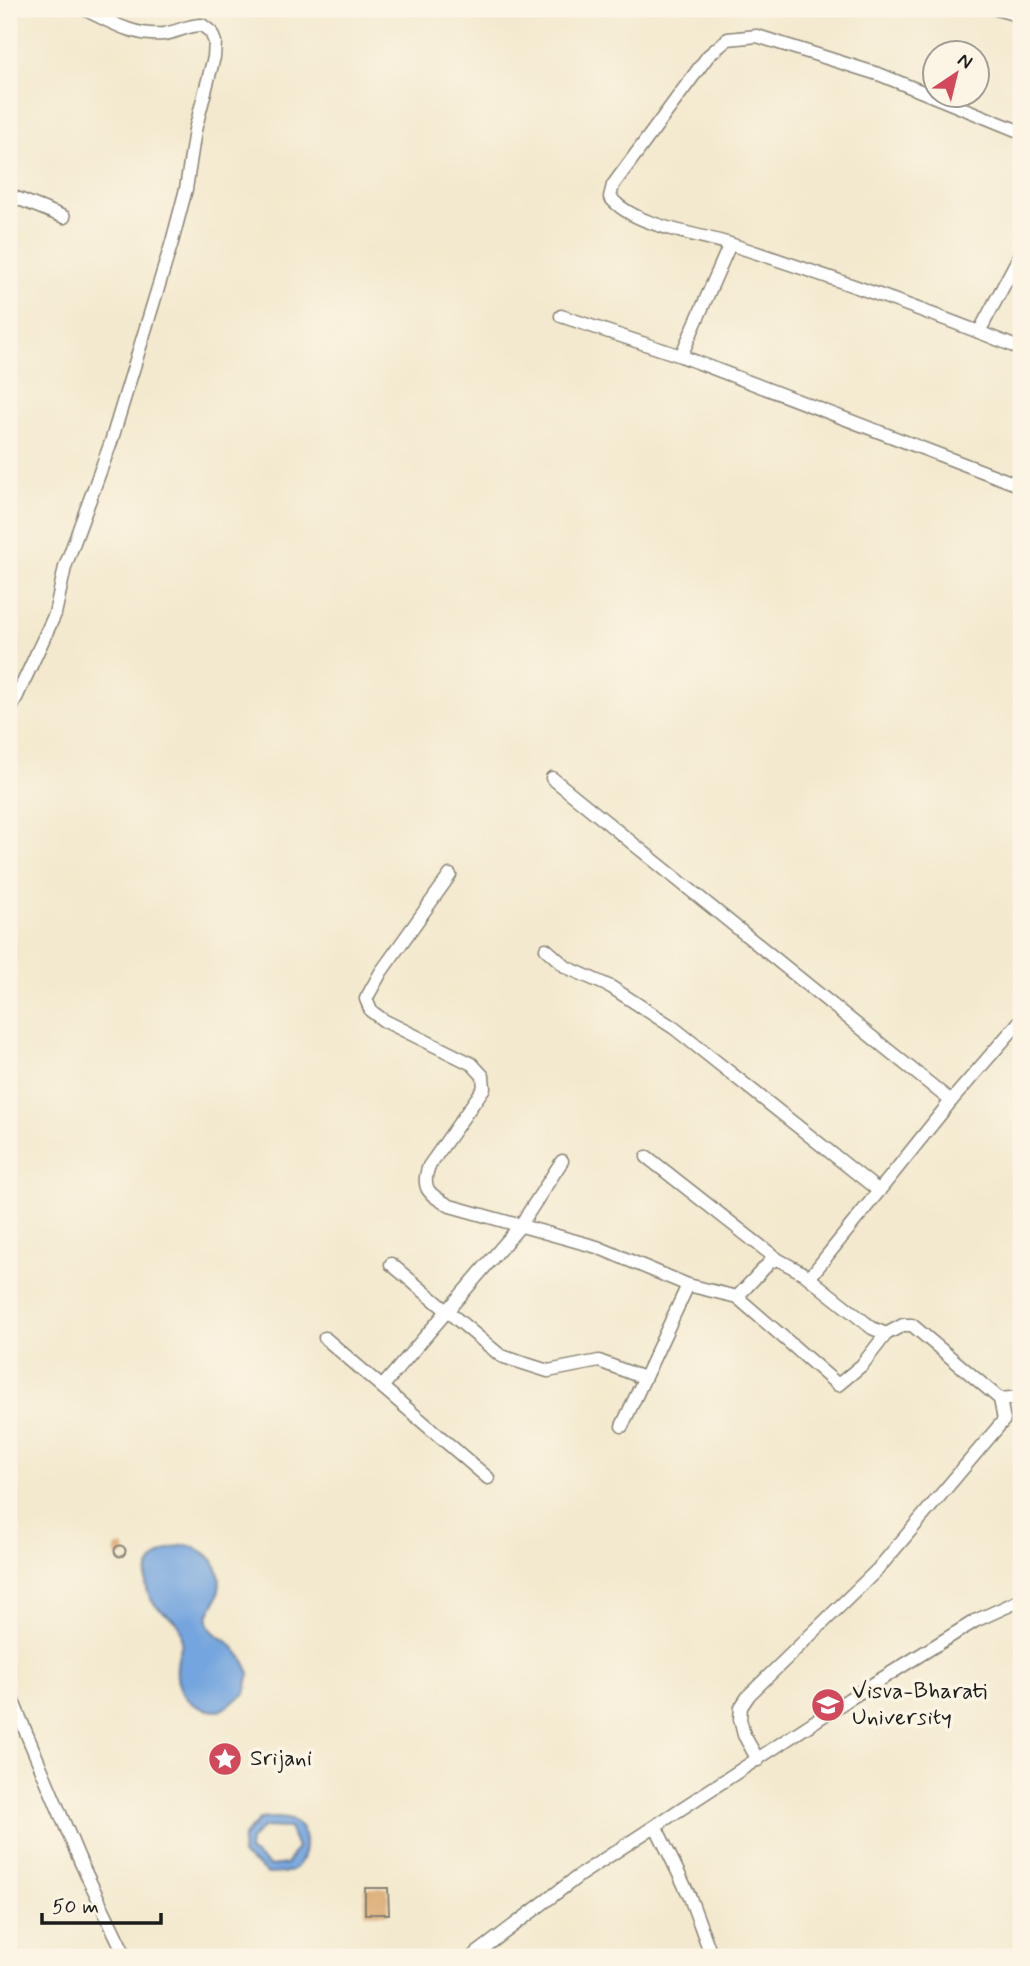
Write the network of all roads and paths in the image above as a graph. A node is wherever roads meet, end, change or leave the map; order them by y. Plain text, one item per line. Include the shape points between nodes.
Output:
1 (84, 9) edge
2 (996, 9) edge
3 (1021, 16) edge
4 (1021, 132) edge
5 (9, 195) edge
6 (64, 217) dead end
7 (730, 244) junction
8 (1021, 253) edge
9 (561, 316) dead end
10 (979, 332) junction
11 (1021, 349) edge
12 (681, 356) junction
13 (1021, 486) edge
14 (9, 713) edge
15 (552, 778) dead end
16 (450, 875) dead end
17 (546, 949) dead end
18 (1021, 1020) edge
19 (951, 1101) junction
20 (648, 1157) dead end
21 (562, 1161) dead end
22 (879, 1191) junction
23 (520, 1226) junction
24 (777, 1259) junction
25 (391, 1264) dead end
26 (810, 1277) junction
27 (688, 1285) junction
28 (737, 1297) junction
29 (445, 1312) junction
30 (886, 1334) junction
31 (326, 1338) dead end
32 (644, 1378) junction
33 (382, 1387) junction
34 (1021, 1397) edge
35 (1000, 1399) junction
36 (622, 1426) dead end
37 (488, 1478) dead end
38 (1021, 1600) edge
39 (9, 1692) edge
40 (758, 1760) junction
41 (656, 1826) junction
42 (126, 1957) edge
43 (472, 1957) edge
44 (712, 1957) edge

1 - 14 street via 141,32 163,34 202,25 215,42 214,57 172,242 111,442 65,567 55,614
2 - 3 street
4 - 7 street via 797,46 757,36 728,39 708,56 612,185 610,197 639,218
5 - 6 street
7 - 10 street
7 - 12 street
8 - 10 street
9 - 12 street
10 - 11 street
12 - 13 street
15 - 19 street
16 - 23 street via 366,999 371,1011 383,1020 472,1064 483,1076 484,1088 429,1166 425,1189 450,1206
17 - 22 street via 566,967 611,986 674,1028
18 - 19 street
19 - 22 street
20 - 24 street
21 - 23 street
22 - 26 street
23 - 27 street via 597,1247
23 - 29 street
24 - 26 street
24 - 28 street
25 - 29 street
26 - 30 street via 872,1328
27 - 28 street
27 - 32 street
28 - 30 street via 838,1385 862,1365
29 - 32 street via 485,1345 517,1363 548,1371 599,1361
29 - 33 street
30 - 35 street via 912,1325
31 - 33 street
32 - 36 street
33 - 37 street
34 - 35 street
35 - 40 street via 1004,1420 995,1431 878,1569 745,1701 740,1718
38 - 40 street via 975,1621
39 - 42 street
40 - 41 street
41 - 43 street via 580,1875
41 - 44 street via 690,1895

